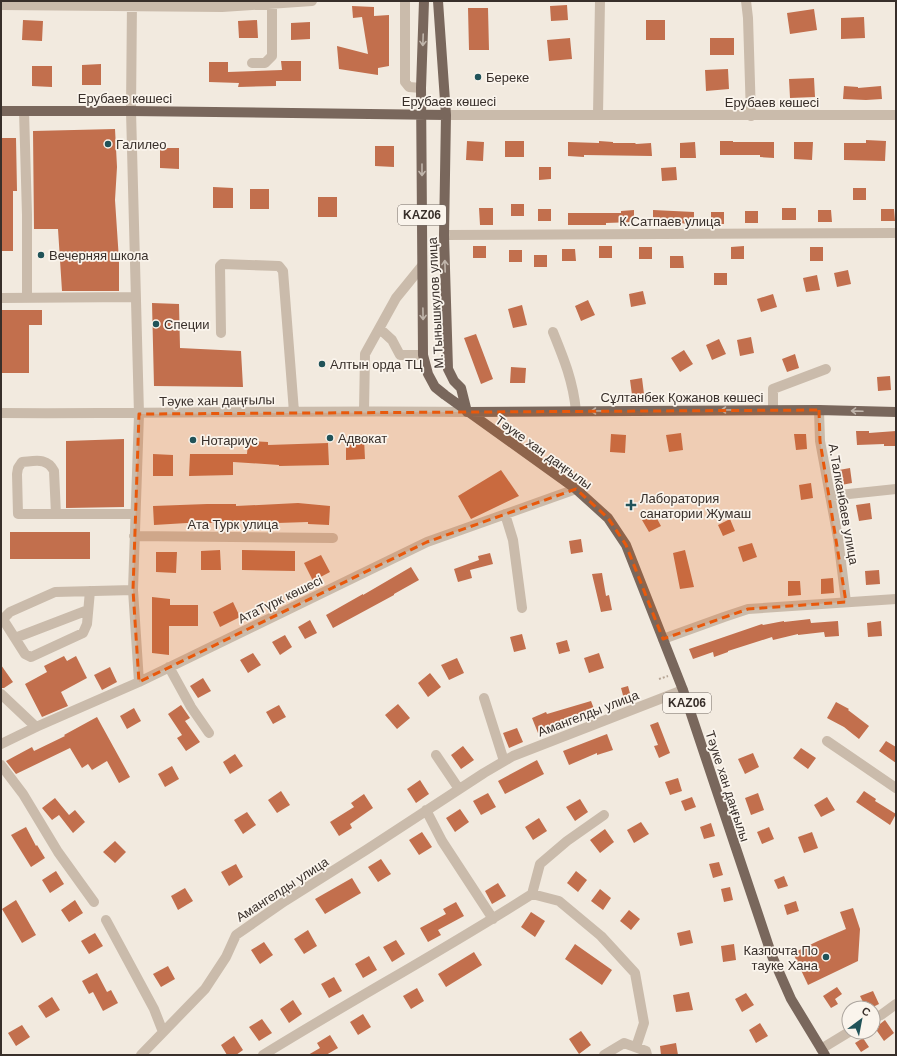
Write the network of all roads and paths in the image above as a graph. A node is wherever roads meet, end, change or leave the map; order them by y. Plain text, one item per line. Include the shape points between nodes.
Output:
1 (312, 1) edge
2 (405, 1) edge
3 (424, 1) edge
4 (438, 1) edge
5 (600, 1) edge
6 (746, 1) edge
7 (132, 3) edge
8 (272, 3) junction
9 (1, 5) edge
10 (252, 63) dead end
11 (421, 88) junction
12 (1, 111) edge
13 (24, 111) junction
14 (131, 111) junction
15 (422, 114) junction
16 (598, 114) junction
17 (446, 115) junction
18 (896, 115) edge
19 (750, 116) junction
20 (896, 233) edge
21 (444, 235) junction
22 (422, 266) junction
23 (136, 297) junction
24 (1, 298) edge
25 (27, 298) junction
26 (380, 329) junction
27 (553, 332) dead end
28 (221, 333) dead end
29 (423, 355) junction
30 (826, 369) dead end
31 (773, 410) junction
32 (819, 410) junction
33 (364, 411) junction
34 (576, 411) junction
35 (294, 412) junction
36 (467, 412) junction
37 (896, 412) edge
38 (1, 414) edge
39 (139, 414) junction
40 (896, 488) edge
41 (576, 489) junction
42 (830, 496) junction
43 (56, 514) junction
44 (135, 514) junction
45 (505, 514) junction
46 (134, 536) junction
47 (333, 538) dead end
48 (133, 590) junction
49 (90, 591) junction
50 (896, 599) edge
51 (846, 602) junction
52 (522, 608) dead end
53 (88, 610) junction
54 (15, 638) junction
55 (663, 639) junction
56 (169, 667) junction
57 (139, 682) junction
58 (683, 690) junction
59 (1, 694) edge
60 (484, 698) dead end
61 (36, 727) junction
62 (209, 733) dead end
63 (827, 741) dead end
64 (1, 744) edge
65 (436, 755) dead end
66 (504, 761) junction
67 (1, 765) edge
68 (896, 788) edge
69 (459, 789) junction
70 (426, 810) junction
71 (604, 815) dead end
72 (532, 894) junction
73 (94, 902) dead end
74 (493, 919) junction
75 (106, 920) dead end
76 (896, 1004) edge
77 (881, 1015) edge
78 (163, 1032) junction
79 (841, 1038) edge
80 (636, 1047) junction
81 (823, 1052) edge
82 (141, 1055) edge
83 (263, 1055) edge
84 (604, 1055) edge
85 (647, 1055) edge

1 - 8 street
2 - 11 street via 405,82 409,87
3 -> 11 main road, М.Тынышкулов улица / KАZ06
4 - 17 main road, М.Тынышкулов улица / KАZ06
5 - 16 street
6 - 19 street
7 - 8 street via 222,7
7 - 9 street
7 - 14 street
8 - 10 street via 272,56 265,63
11 - 15 main road, М.Тынышкулов улица / KАZ06
12 - 13 main road, Ерубаев көшесі
13 - 14 main road, Ерубаев көшесі
13 - 25 street
14 - 15 main road, Ерубаев көшесі
14 - 23 street
15 - 17 main road, Ерубаев көшесі
15 -> 22 main road, М.Тынышкулов улица / KАZ06
16 - 17 street, Ерубаев көшесі
16 - 19 street, Ерубаев көшесі
17 - 21 main road, М.Тынышкулов улица / KАZ06
18 - 19 street, Ерубаев көшесі
20 - 21 street, К.Сатпаев улица
36 -> 21 main road, М.Тынышкулов улица / KАZ06 via 461,388 448,369
22 - 26 street via 396,298
22 -> 29 main road, М.Тынышкулов улица / KАZ06
23 - 25 street
23 - 39 street
24 - 25 street
26 - 29 street via 392,340 400,355
26 - 33 street via 365,354
27 - 34 street via 574,392
28 - 35 street via 220,266 280,266 283,271
29 - 36 main road, М.Тынышкулов улица / KАZ06 via 435,387
30 - 31 street via 773,389
31 - 32 main road, Сұлтанбек Қожанов көшесі
31 -> 34 main road, Сұлтанбек Қожанов көшесі
37 -> 32 main road, Сұлтанбек Қожанов көшесі
32 - 42 street, А.Талканбаев улица via 820,441
33 - 35 street, Тәуке хан даңғылы
33 - 36 street, Тәуке хан даңғылы
34 - 36 main road, Сұлтанбек Қожанов көшесі
35 - 39 street, Тәуке хан даңғылы
36 - 41 main road, Тәуке хан даңғылы / KАZ06
38 - 39 street, Тәуке хан даңғылы
39 - 44 street
40 - 42 street
41 - 45 street, АтаТүрк көшесі
41 - 55 main road, Тәуке хан даңғылы / KАZ06 via 608,518 626,545
42 - 51 street, А.Талканбаев улица
43 - 43 street via 54,471 51,465 46,461 22,462 17,474 18,514
43 - 44 street
44 - 46 street
45 - 52 street via 512,540
45 - 56 street, АтаТүрк көшесі via 427,542
46 - 47 street, Ата Турк улица
46 - 48 street
48 - 49 street
48 - 57 street
49 - 53 street
49 - 54 street via 55,592 10,612 4,621
50 - 51 street
51 - 55 street via 748,609
53 - 54 street
53 - 54 street via 87,624 82,633 31,657 25,654
55 - 58 main road, Тәуке хан даңғылы / KАZ06
56 - 57 street, АтаТүрк көшесі
56 - 62 street
57 - 61 street, АтаТүрк көшесі
58 - 66 street, Амангелды улица
58 - 81 main road, Тәуке хан даңғылы / KАZ06 via 772,956 791,999
59 - 61 street
60 - 66 street
61 - 64 street, АтаТүрк көшесі
63 - 68 street
65 - 69 street
66 - 69 street, Амангелды улица
67 - 73 street
69 - 70 street, Амангелды улица
70 - 74 street via 442,841
70 - 78 street, Амангелды улица via 236,935 226,957 204,989
71 - 72 street via 540,864
72 - 74 street
72 - 80 street via 559,901 601,936 635,973 644,1023
74 - 83 street
75 - 78 street via 154,1009
76 - 77 street
78 - 82 street, Амангелды улица
79 - 81 street
80 - 84 street via 624,1043
80 - 85 street via 646,1051

